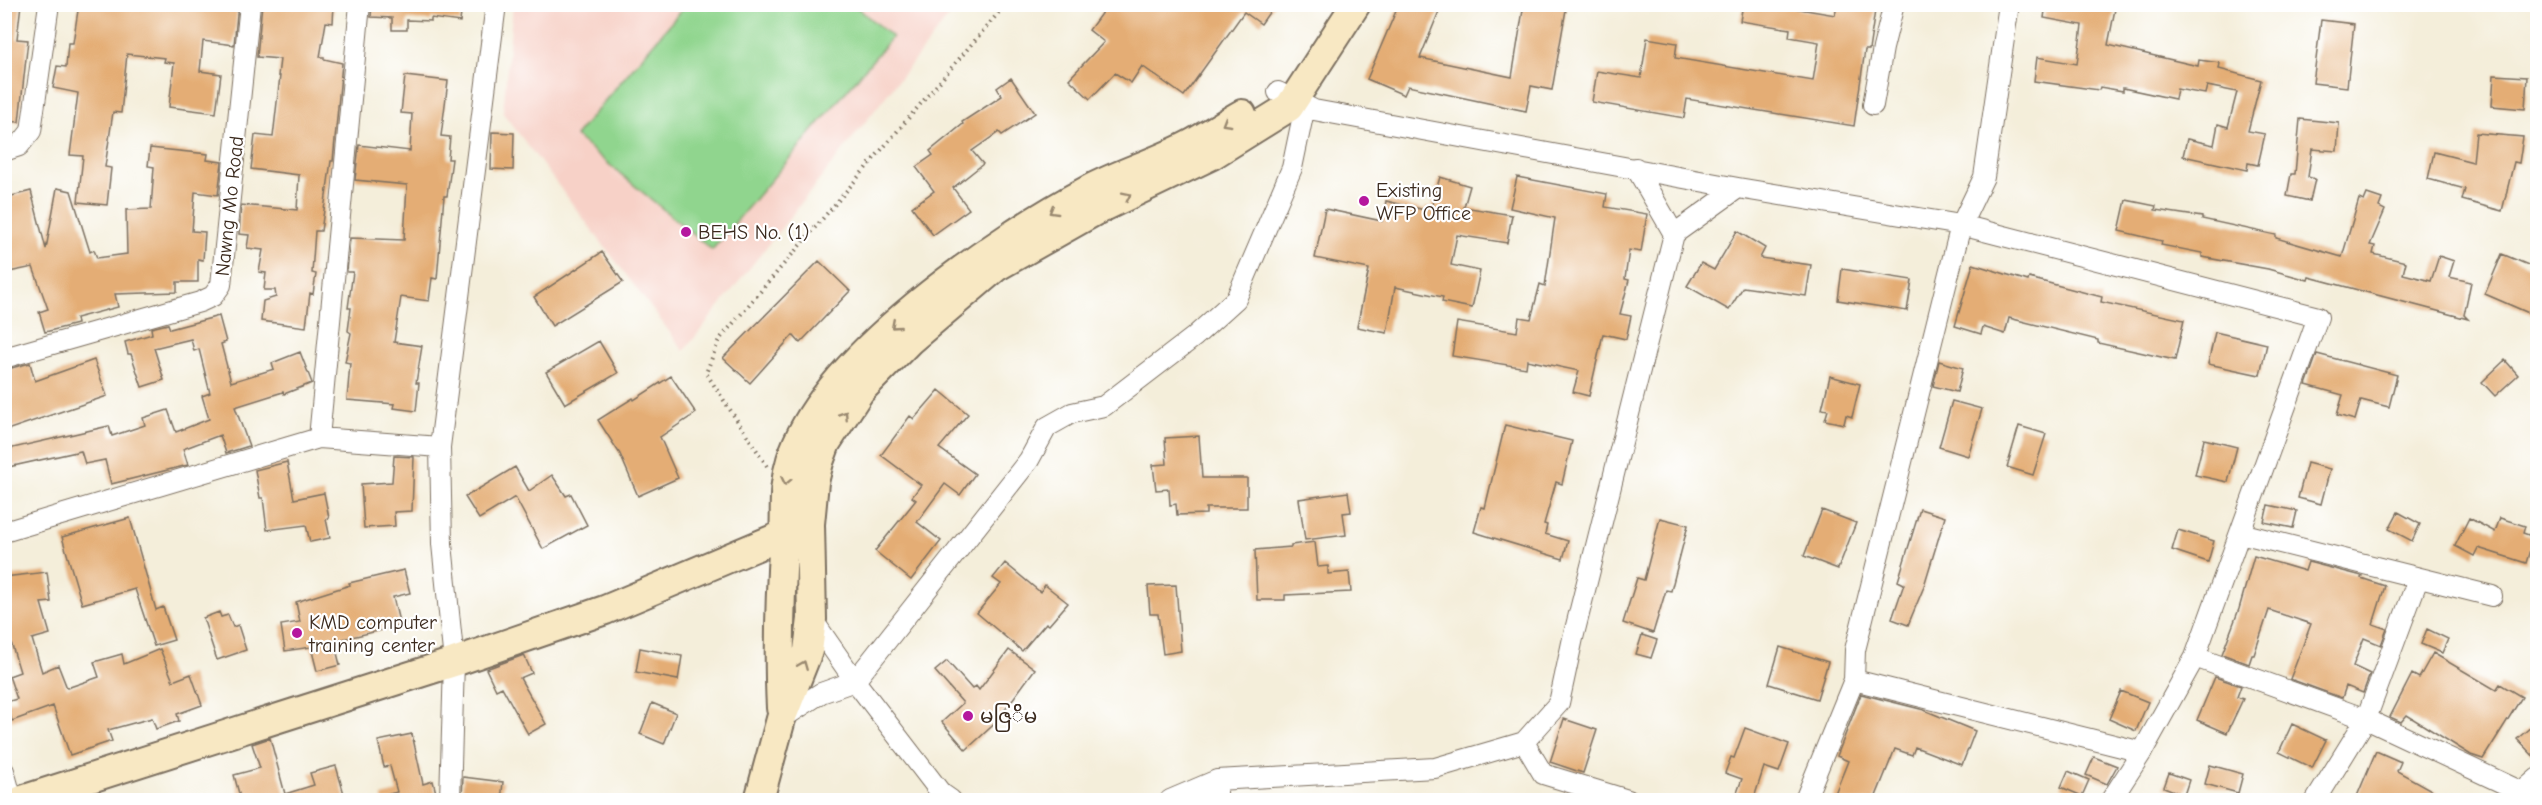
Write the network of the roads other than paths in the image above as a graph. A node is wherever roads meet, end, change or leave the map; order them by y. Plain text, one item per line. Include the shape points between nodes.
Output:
1 (49, 4) edge
2 (250, 4) edge
3 (360, 4) edge
4 (496, 4) edge
5 (1333, 4) edge
6 (1356, 4) edge
7 (1894, 4) edge
8 (2004, 6) edge
9 (1292, 100) junction
10 (1873, 105) dead end
11 (4, 151) edge
12 (1636, 168) junction
13 (1738, 188) junction
14 (1961, 225) junction
15 (1674, 234) junction
16 (4, 358) edge
17 (319, 438) junction
18 (440, 447) junction
19 (797, 529) junction
20 (4, 532) edge
21 (2241, 533) junction
22 (2418, 579) junction
23 (2492, 596) dead end
24 (812, 619) junction
25 (2195, 657) junction
26 (454, 662) junction
27 (1854, 680) junction
28 (855, 681) junction
29 (2366, 718) junction
30 (781, 719) junction
31 (1524, 742) junction
32 (2142, 752) junction
33 (4, 771) edge
34 (2538, 778) edge
35 (1217, 780) junction
36 (2524, 796) edge
37 (12, 801) edge
38 (22, 801) edge
39 (450, 801) edge
40 (759, 801) edge
41 (951, 801) edge
42 (1170, 801) edge
43 (1217, 801) edge
44 (1628, 801) edge
45 (1805, 801) edge
46 (2111, 801) edge
47 (2316, 801) edge

1 - 11 street via 31,131 19,146
2 - 16 street, Nawng Mo Road via 221,285 213,296 200,302
3 - 17 street
4 - 18 street
5 - 9 main road
6 - 9 main road
7 - 10 street
8 - 14 street via 1984,177
9 - 12 street via 1314,110
19 -> 9 main road via 826,443 860,391 910,340 996,267 1095,211 1212,155 1289,107
9 -> 19 main road via 1088,190 989,249 894,324 842,375 803,430 783,488
9 - 28 street via 1292,168 1236,299 1194,337 1104,406 1072,413 1047,427 1029,460
12 - 13 street
12 - 15 street
13 - 14 street
13 - 15 street
14 - 21 street via 2318,317
14 - 27 street via 1855,650
15 - 31 street via 1559,703
17 - 18 street
17 - 20 street
18 - 26 street via 442,544
19 - 24 main road
19 - 26 main road via 605,610
19 - 30 main road via 778,642
21 - 22 street
21 - 25 street
22 - 23 street
22 - 29 street
24 - 28 street
30 -> 24 main road via 808,651
25 - 29 street
25 - 32 street
26 - 38 main road
26 - 39 street
27 - 32 street
27 - 45 street
28 - 30 street via 820,693
28 - 41 street
29 - 36 street
29 - 47 street
30 - 40 main road
31 - 35 street via 1435,768
31 - 44 street via 1543,774
32 - 46 street
33 - 37 street
34 - 36 street
35 - 42 street
35 - 43 street

